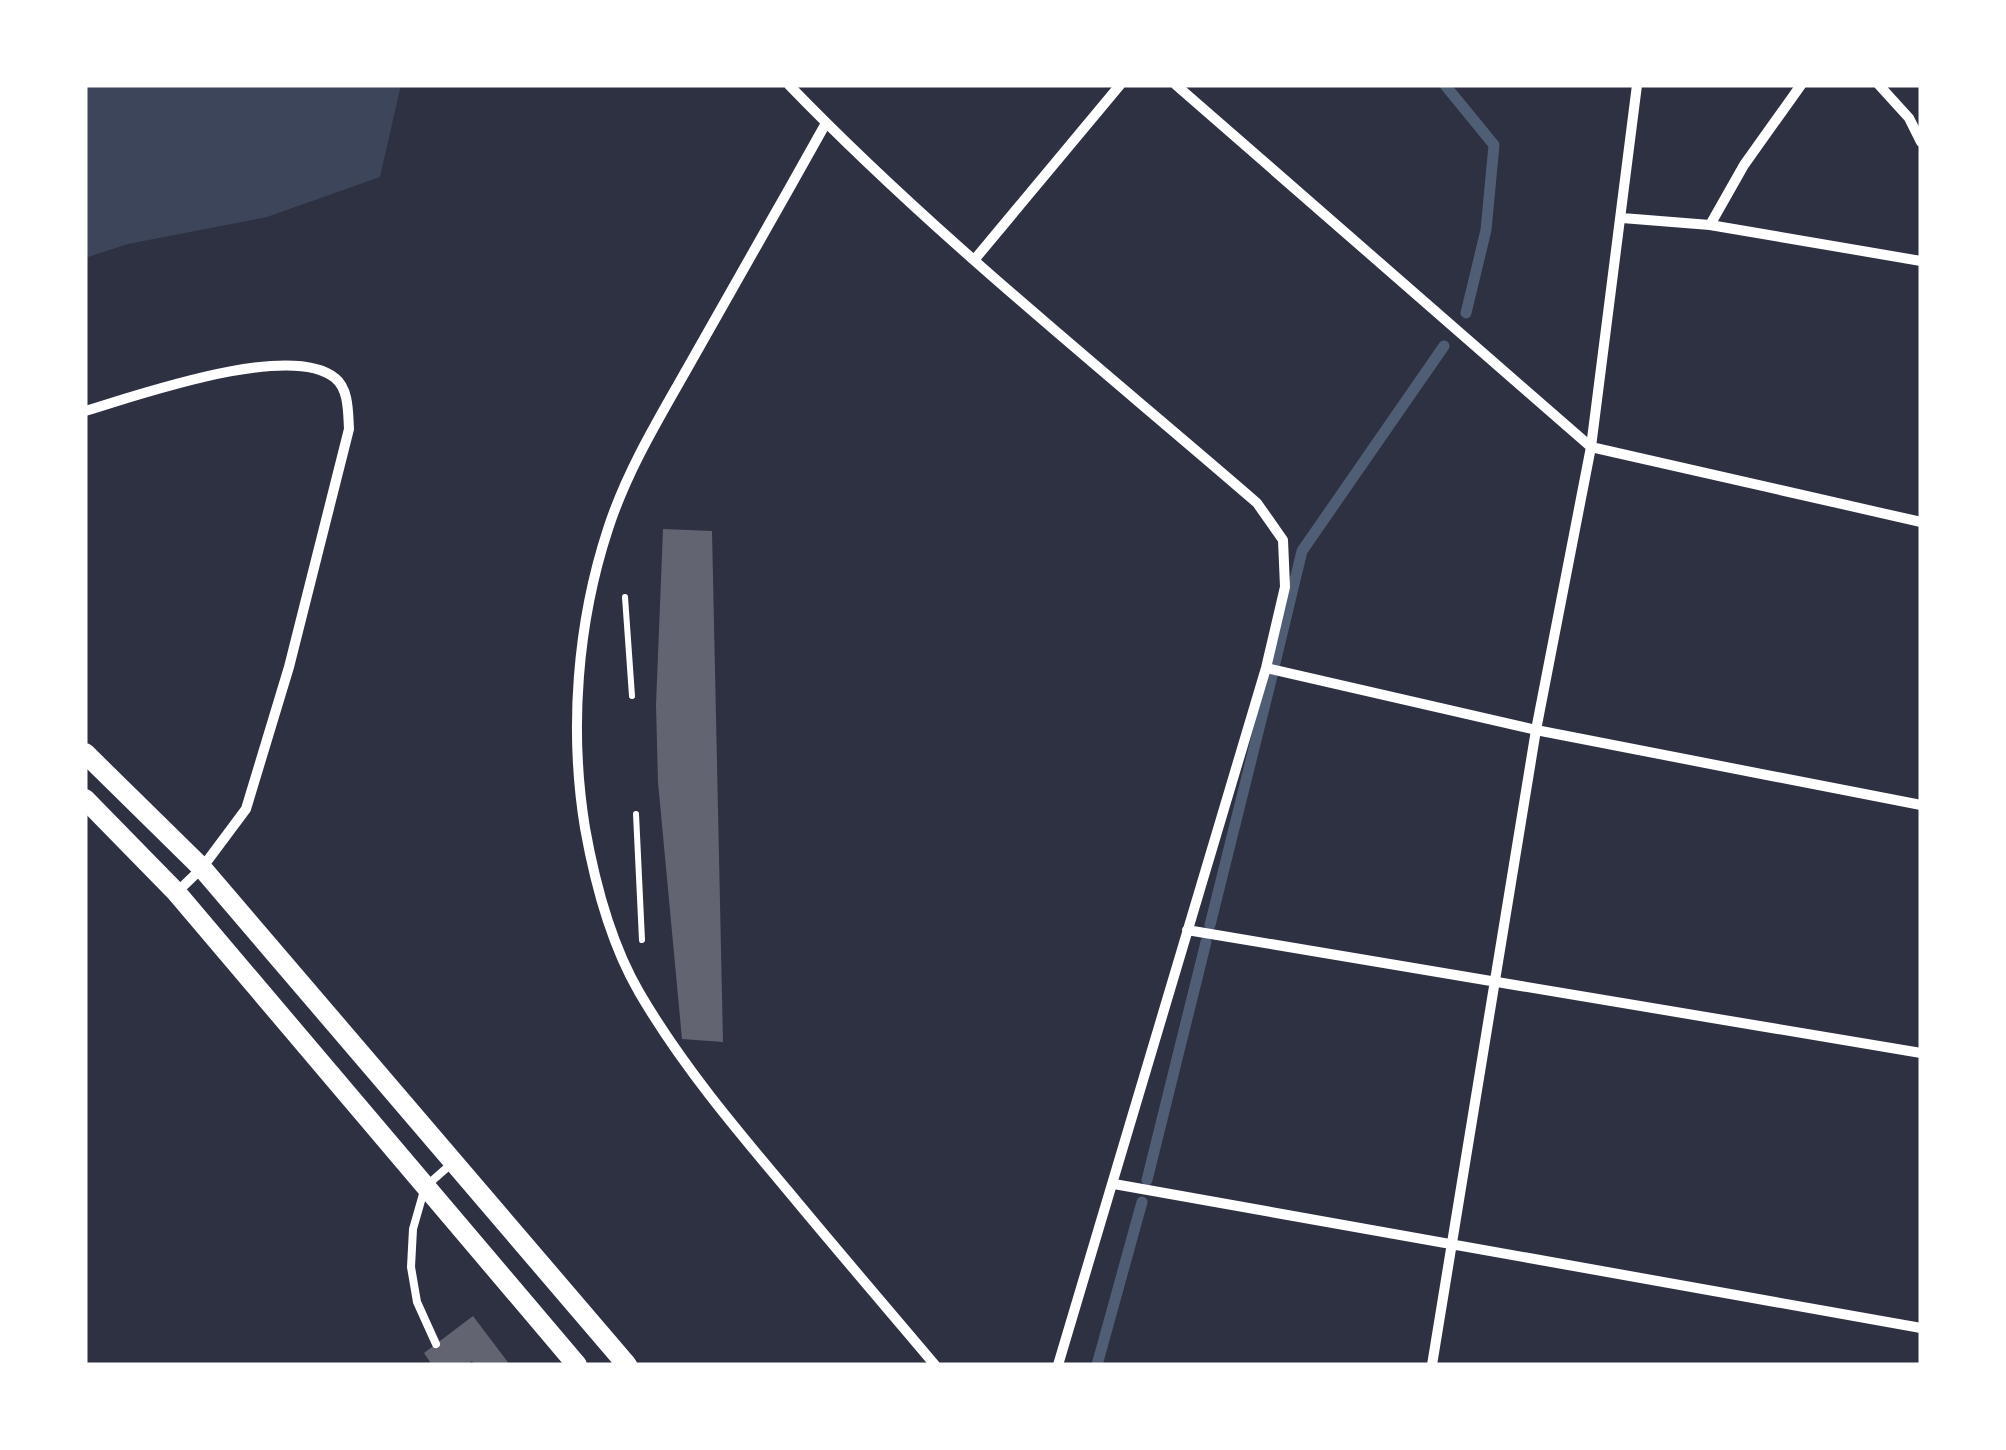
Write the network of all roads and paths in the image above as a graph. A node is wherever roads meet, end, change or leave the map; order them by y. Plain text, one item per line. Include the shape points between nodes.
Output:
1 (789, 85) edge
2 (1120, 85) edge
3 (1176, 85) edge
4 (1638, 85) edge
5 (1801, 85) edge
6 (1879, 85) edge
7 (826, 123) junction
8 (1921, 142) edge
9 (1622, 218) junction
10 (1710, 224) junction
11 (975, 260) junction
12 (1921, 261) edge
13 (85, 411) edge
14 (1591, 447) junction
15 (1921, 522) edge
16 (625, 597) dead end
17 (1266, 668) junction
18 (632, 696) dead end
19 (1536, 730) junction
20 (85, 753) edge
21 (85, 800) edge
22 (1921, 805) edge
23 (636, 814) dead end
24 (202, 868) junction
25 (176, 892) junction
26 (1187, 930) junction
27 (642, 940) dead end
28 (1494, 981) junction
29 (1921, 1052) edge
30 (454, 1162) junction
31 (1114, 1184) junction
32 (425, 1187) junction
33 (1452, 1243) junction
34 (1921, 1328) edge
35 (436, 1344) dead end
36 (577, 1365) edge
37 (627, 1365) edge
38 (935, 1365) edge
39 (1058, 1365) edge
40 (1432, 1365) edge

1 - 7 street
2 - 11 street
3 - 14 street
4 - 9 street
5 - 10 street
6 - 8 street
7 - 11 street
7 - 38 street via 639,453 609,526 590,592 580,668 580,798 611,932 638,990 728,1120
9 - 10 street
9 - 14 street
10 - 12 street
11 - 17 street via 1257,504 1283,540 1284,587
13 - 24 street via 218,372 269,366 336,378 347,398 349,429 246,809
14 - 15 street
14 - 19 street
16 - 18 path
17 - 19 street
17 - 26 street
19 - 22 street
19 - 28 street
20 - 24 main road
21 - 25 main road
23 - 27 path
24 - 25 street
24 - 30 main road
25 - 32 main road
26 - 28 street
26 - 31 street
28 - 29 street
28 - 33 street
30 - 32 lane
30 - 37 main road
31 - 33 street
31 - 39 street
32 - 35 lane via 413,1229 412,1267 417,1302
32 - 36 main road
33 - 34 street
33 - 40 street

